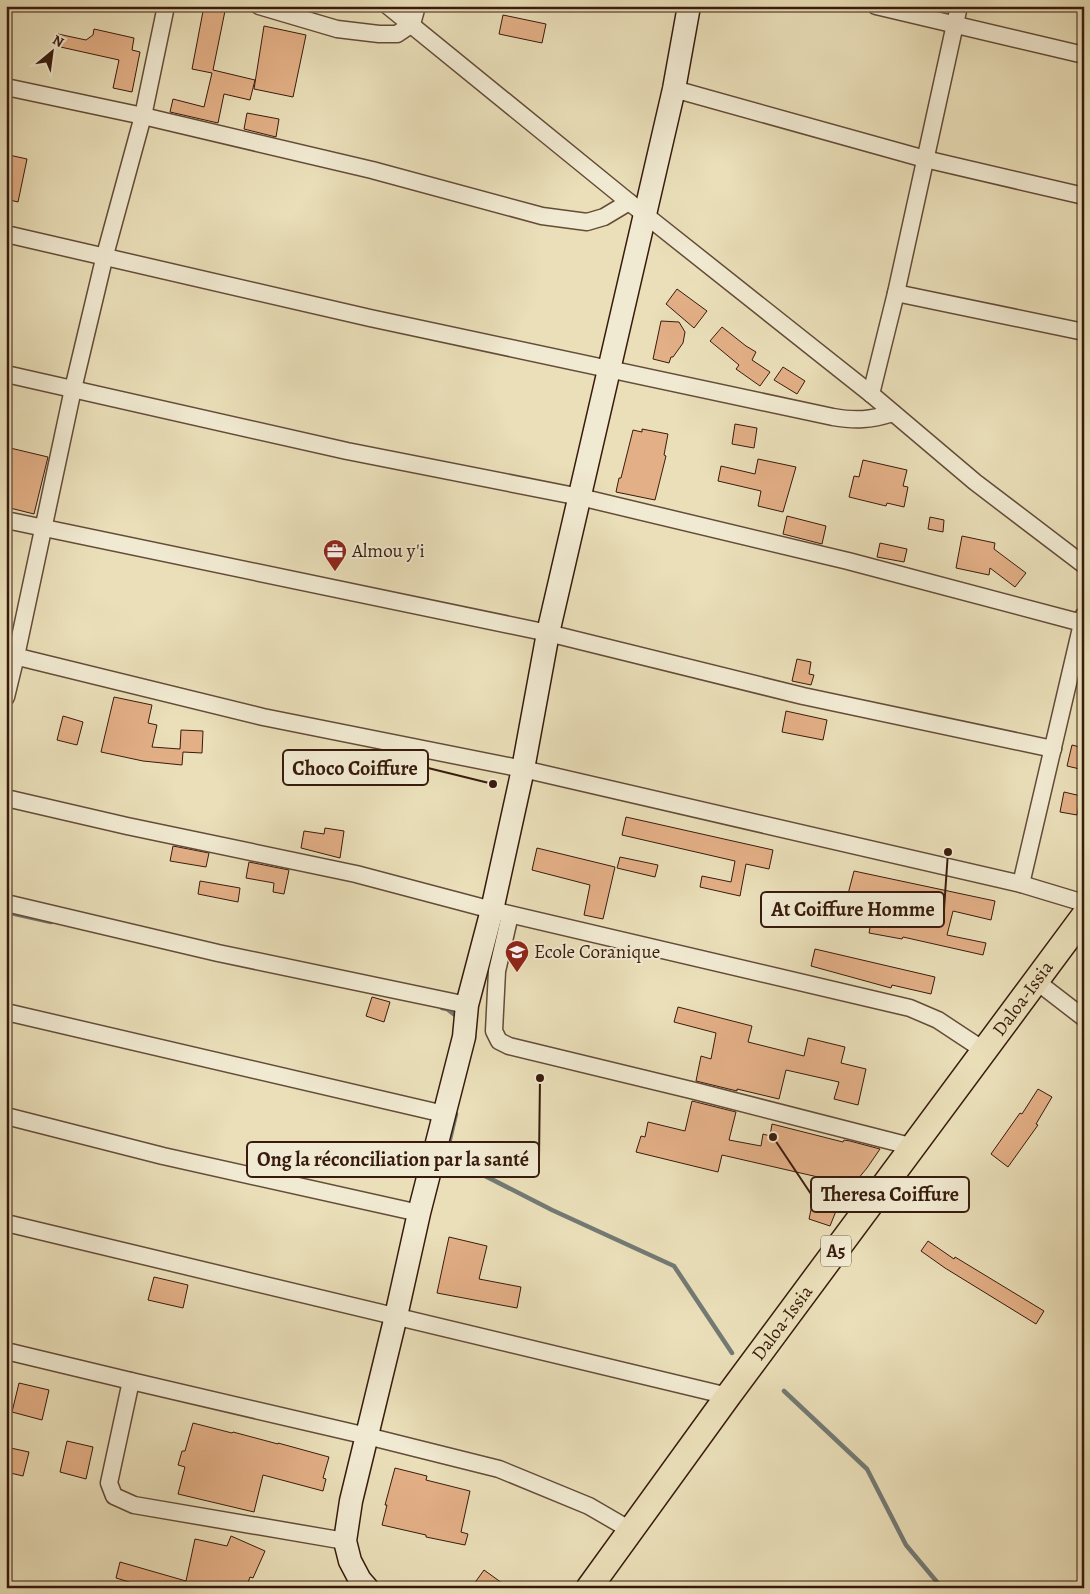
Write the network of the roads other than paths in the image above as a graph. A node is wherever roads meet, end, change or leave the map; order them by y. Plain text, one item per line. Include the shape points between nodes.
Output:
1 (166, 6) edge
2 (259, 6) edge
3 (388, 6) edge
4 (417, 6) edge
5 (689, 6) edge
6 (876, 6) edge
7 (959, 6) edge
8 (285, 10) edge
9 (412, 24) junction
10 (955, 25) junction
11 (1084, 55) edge
12 (6, 87) edge
13 (674, 89) junction
14 (143, 116) junction
15 (926, 159) junction
16 (1084, 196) edge
17 (637, 208) junction
18 (6, 234) edge
19 (105, 256) junction
20 (896, 293) junction
21 (1084, 332) edge
22 (608, 369) junction
23 (6, 374) edge
24 (73, 389) junction
25 (871, 394) junction
26 (893, 413) junction
27 (580, 497) junction
28 (6, 520) edge
29 (44, 529) junction
30 (1084, 565) edge
31 (1083, 619) edge
32 (548, 634) junction
33 (11, 655) edge
34 (6, 697) edge
35 (1053, 749) junction
36 (523, 769) junction
37 (6, 798) edge
38 (1021, 884) junction
39 (6, 903) edge
40 (1084, 903) edge
41 (501, 912) junction
42 (1084, 916) edge
43 (1036, 981) junction
44 (6, 1012) edge
45 (466, 1017) junction
46 (1084, 1018) edge
47 (985, 1051) junction
48 (444, 1114) junction
49 (6, 1116) edge
50 (914, 1146) junction
51 (419, 1214) junction
52 (6, 1223) edge
53 (396, 1316) junction
54 (6, 1351) edge
55 (131, 1382) junction
56 (728, 1396) junction
57 (367, 1436) junction
58 (632, 1531) junction
59 (345, 1541) junction
60 (367, 1588) edge
61 (589, 1588) edge

1 - 14 street
2 - 8 street
3 - 9 street
4 - 9 street
5 - 13 street
6 - 10 street
7 - 10 street
8 - 9 street via 337,29 379,34 397,34
9 - 17 street
10 - 11 street
10 - 15 street
12 - 14 street
13 - 15 street
13 - 17 street
14 - 17 street via 372,170 542,216 587,222
14 - 19 street
15 - 16 street
15 - 20 street
17 - 22 street
17 - 25 street
18 - 19 street
19 - 22 street
19 - 24 street
20 - 21 street
20 - 25 street
22 - 26 street via 853,420 872,420
22 - 27 street
23 - 24 street
24 - 27 street via 347,451
24 - 29 street
25 - 26 street
26 - 30 street via 975,482
27 - 31 street
27 - 32 street
28 - 29 street
29 - 32 street
29 - 33 street
31 - 35 street
32 - 35 street via 803,696
32 - 36 street
33 - 34 street
33 - 36 street via 262,718
35 - 38 street
36 - 38 street
36 - 41 street
37 - 41 street via 356,874
38 - 40 street
39 - 45 street
41 - 45 street
41 - 47 street via 910,1008 938,1020
41 - 50 street via 494,1031 499,1041
42 - 43 main road, Daloa-Issia / A5
43 - 46 street
43 - 47 main road, Daloa-Issia / A5
44 - 48 street
45 - 48 street
47 - 50 main road, Daloa-Issia / A5
48 - 51 street
49 - 51 street via 163,1156
50 - 56 main road, Daloa-Issia / A5
51 - 53 street
52 - 53 street
53 - 56 street
53 - 57 street
54 - 55 street
55 - 57 street
55 - 59 street via 109,1483 114,1496 134,1505
56 - 58 main road, Daloa-Issia / A5
57 - 58 street via 499,1469 589,1506
57 - 59 street
58 - 61 main road, Daloa-Issia / A5
59 - 60 street via 350,1561

